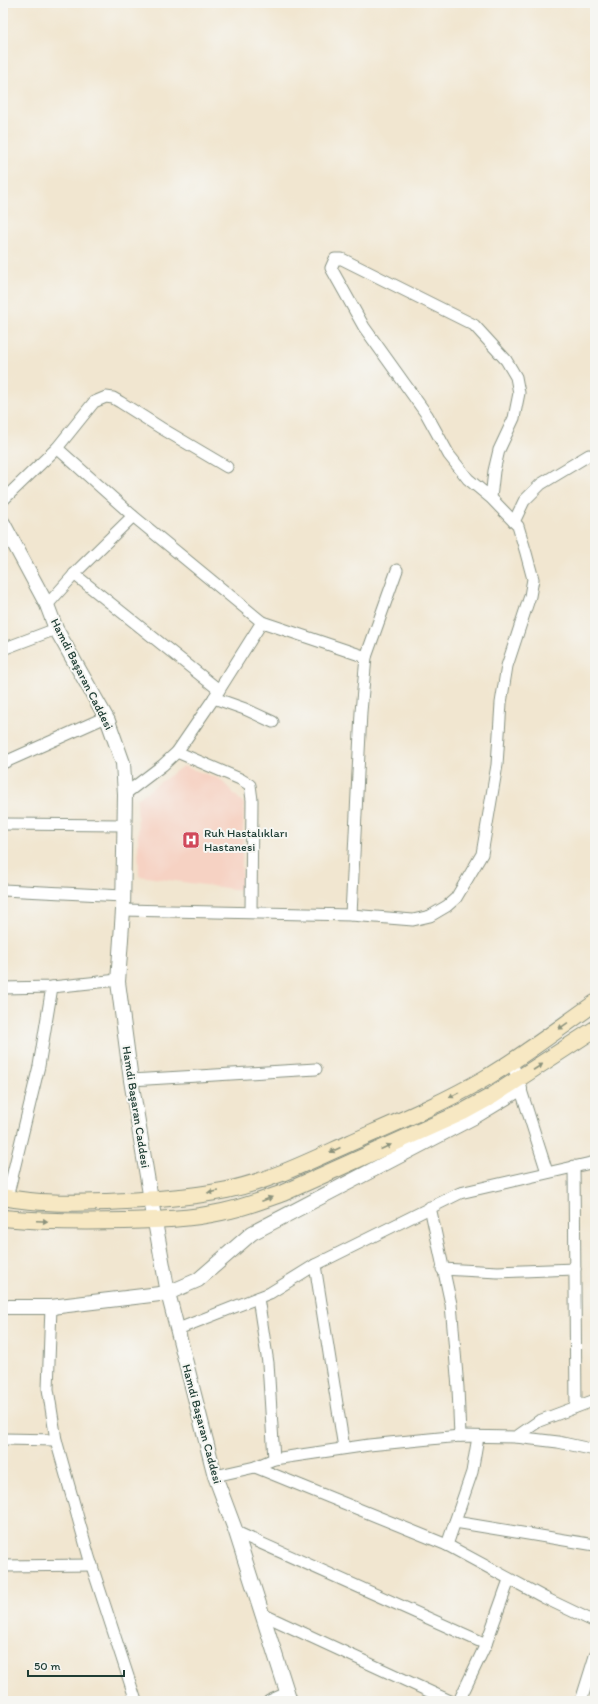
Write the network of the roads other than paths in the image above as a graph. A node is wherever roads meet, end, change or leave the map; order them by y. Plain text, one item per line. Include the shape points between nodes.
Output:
1 (57, 448) junction
2 (589, 455) dead end
3 (227, 467) dead end
4 (491, 498) junction
5 (3, 500) edge
6 (132, 516) junction
7 (514, 522) junction
8 (3, 523) edge
9 (7, 539) edge
10 (397, 570) dead end
11 (74, 574) junction
12 (47, 605) junction
13 (262, 622) junction
14 (56, 629) junction
15 (3, 649) edge
16 (366, 657) junction
17 (216, 694) junction
18 (106, 717) junction
19 (273, 722) dead end
20 (177, 752) junction
21 (3, 763) edge
22 (124, 794) junction
23 (3, 824) edge
24 (123, 825) junction
25 (3, 890) edge
26 (123, 896) junction
27 (123, 910) junction
28 (251, 912) junction
29 (351, 915) junction
30 (118, 980) junction
31 (52, 987) junction
32 (3, 988) edge
33 (595, 1003) edge
34 (595, 1029) edge
35 (512, 1062) junction
36 (316, 1069) dead end
37 (130, 1080) junction
38 (519, 1084) junction
39 (595, 1162) edge
40 (574, 1166) junction
41 (547, 1172) junction
42 (5, 1198) edge
43 (151, 1200) junction
44 (430, 1207) junction
45 (3, 1218) edge
46 (154, 1220) junction
47 (315, 1265) junction
48 (442, 1269) junction
49 (575, 1269) junction
50 (168, 1293) junction
51 (258, 1298) junction
52 (3, 1307) edge
53 (51, 1307) junction
54 (178, 1329) junction
55 (595, 1400) edge
56 (576, 1407) junction
57 (460, 1436) junction
58 (478, 1437) junction
59 (516, 1437) junction
60 (3, 1438) edge
61 (56, 1440) junction
62 (344, 1448) junction
63 (595, 1450) edge
64 (274, 1459) junction
65 (255, 1467) junction
66 (215, 1476) junction
67 (455, 1522) junction
68 (236, 1532) junction
69 (447, 1545) junction
70 (595, 1545) edge
71 (92, 1565) junction
72 (3, 1566) edge
73 (509, 1580) junction
74 (262, 1614) junction
75 (595, 1622) edge
76 (486, 1644) junction
77 (595, 1656) edge
78 (288, 1697) edge
79 (136, 1701) edge
80 (269, 1701) edge
81 (450, 1701) edge
82 (459, 1701) edge
83 (580, 1701) edge

1 - 3 street via 94,402 106,397 120,402
1 - 5 street
1 - 6 street
2 - 7 street via 541,484 524,501
4 - 4 street via 468,479 449,455 427,415 364,327 331,268 334,260 342,259 474,325 506,360 516,377 519,393 514,418 494,470
4 - 7 street
6 - 11 street
6 - 13 street
7 - 29 street via 518,526 533,579 507,666 501,702 497,765 482,854 456,898 430,916 413,920
8 - 9 street, Hamdi Başaran Caddesi
9 - 12 street, Hamdi Başaran Caddesi
10 - 16 street
11 - 12 street
11 - 17 street
12 - 14 street, Hamdi Başaran Caddesi
13 - 16 street
13 - 17 street
14 - 15 street
14 - 18 street, Hamdi Başaran Caddesi
16 - 29 street
17 - 19 street
17 - 20 street
18 - 21 street
18 - 22 street, Hamdi Başaran Caddesi via 123,763
20 - 22 street
20 - 28 street via 250,785
22 - 24 street, Hamdi Başaran Caddesi
23 - 24 street
24 - 26 street, Hamdi Başaran Caddesi
25 - 26 street
26 - 27 street, Hamdi Başaran Caddesi
27 - 28 street
27 - 30 street, Hamdi Başaran Caddesi
28 - 29 street
30 - 31 street
30 - 37 street, Hamdi Başaran Caddesi
31 - 32 street
31 - 42 street via 39,1066
33 -> 35 main road
38 -> 34 main road
35 - 38 street
35 -> 43 main road via 454,1096 301,1166 227,1190
36 - 37 street
37 - 43 street, Hamdi Başaran Caddesi
38 - 41 street
46 -> 38 main road via 192,1218 224,1212 283,1193
38 - 50 street via 474,1117 252,1233 198,1280
39 - 40 street
40 - 41 street
40 - 49 street
41 - 44 street via 460,1194
42 - 43 main road via 84,1202
43 - 46 street, Hamdi Başaran Caddesi
44 - 47 street
44 - 48 street
45 -> 46 main road via 72,1222
46 - 50 street, Hamdi Başaran Caddesi
47 - 51 street
47 - 62 street
48 - 49 street via 498,1272
48 - 57 street via 451,1304
49 - 56 street
50 - 53 street
50 - 54 street, Hamdi Başaran Caddesi
51 - 54 street
51 - 64 street via 268,1363
52 - 53 street
53 - 61 street via 48,1389
54 - 66 street, Hamdi Başaran Caddesi
55 - 56 street
56 - 59 street via 540,1421
57 - 58 street
57 - 62 street
58 - 59 street
58 - 67 street via 472,1472
59 - 63 street
60 - 61 street
61 - 71 street
62 - 64 street
64 - 65 street
65 - 66 street
65 - 69 street
66 - 68 street, Hamdi Başaran Caddesi
67 - 69 street
67 - 70 street
68 - 74 street, Hamdi Başaran Caddesi
68 - 76 street
69 - 73 street
71 - 72 street
71 - 79 street
73 - 75 street
73 - 76 street
74 - 78 street, Hamdi Başaran Caddesi
74 - 81 street
76 - 82 street
77 - 83 street
78 - 80 street

